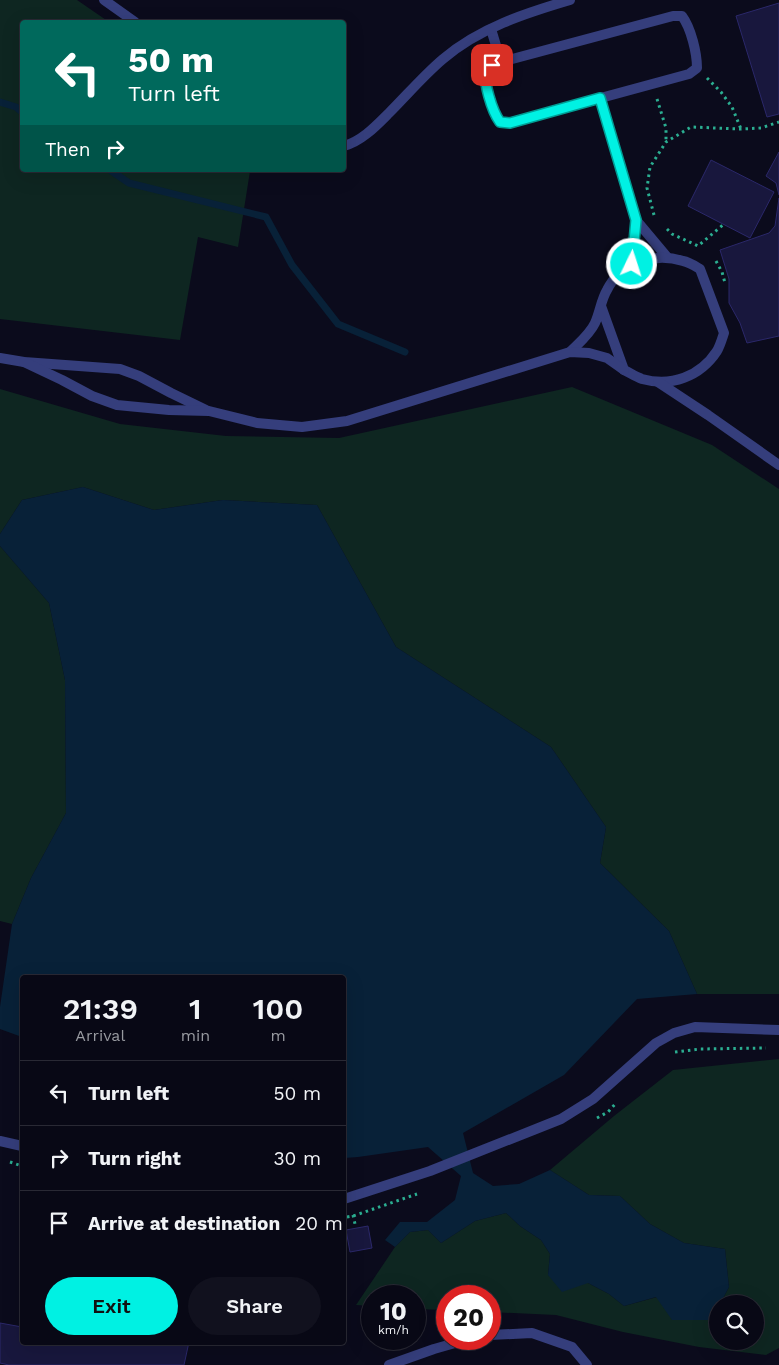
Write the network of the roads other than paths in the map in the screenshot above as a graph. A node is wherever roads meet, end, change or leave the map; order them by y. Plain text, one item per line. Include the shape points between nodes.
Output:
1 (104, 0) edge
2 (570, 0) edge
3 (132, 20) edge
4 (492, 29) junction
5 (501, 62) junction
6 (600, 98) junction
7 (346, 146) edge
8 (636, 220) junction
9 (667, 257) junction
10 (632, 264) junction
11 (601, 306) junction
12 (570, 352) junction
13 (0, 358) edge
14 (24, 362) junction
15 (624, 370) junction
16 (658, 382) junction
17 (209, 411) junction
18 (779, 466) edge
19 (779, 1030) edge
20 (0, 1140) edge
21 (20, 1145) edge
22 (346, 1198) edge
23 (501, 1334) edge
24 (436, 1348) edge
25 (389, 1365) edge
26 (587, 1365) edge

1 - 3 lane
2 - 4 lane via 529,12
4 - 5 lane
4 - 7 lane via 465,41 372,129
5 - 6 lane via 486,68 484,76 500,122 510,123
5 - 6 lane via 682,16 687,23 697,68 689,74
6 - 8 lane
8 - 9 lane
8 - 10 lane
9 - 10 lane via 649,258
9 - 16 lane via 685,261 700,270 724,333 718,350 693,375 676,381
10 - 11 lane via 607,289
11 - 12 lane via 595,324
11 - 15 lane
12 - 15 lane via 607,358
12 - 17 lane via 347,421 302,427 257,423
13 - 14 lane
14 - 17 lane via 120,369
14 - 17 lane via 117,405
15 - 16 lane
16 - 18 lane
19 - 22 lane via 695,1027 674,1033 656,1043 593,1099 561,1119 430,1171
20 - 21 lane
23 - 26 lane via 532,1333 572,1347
24 - 25 lane

